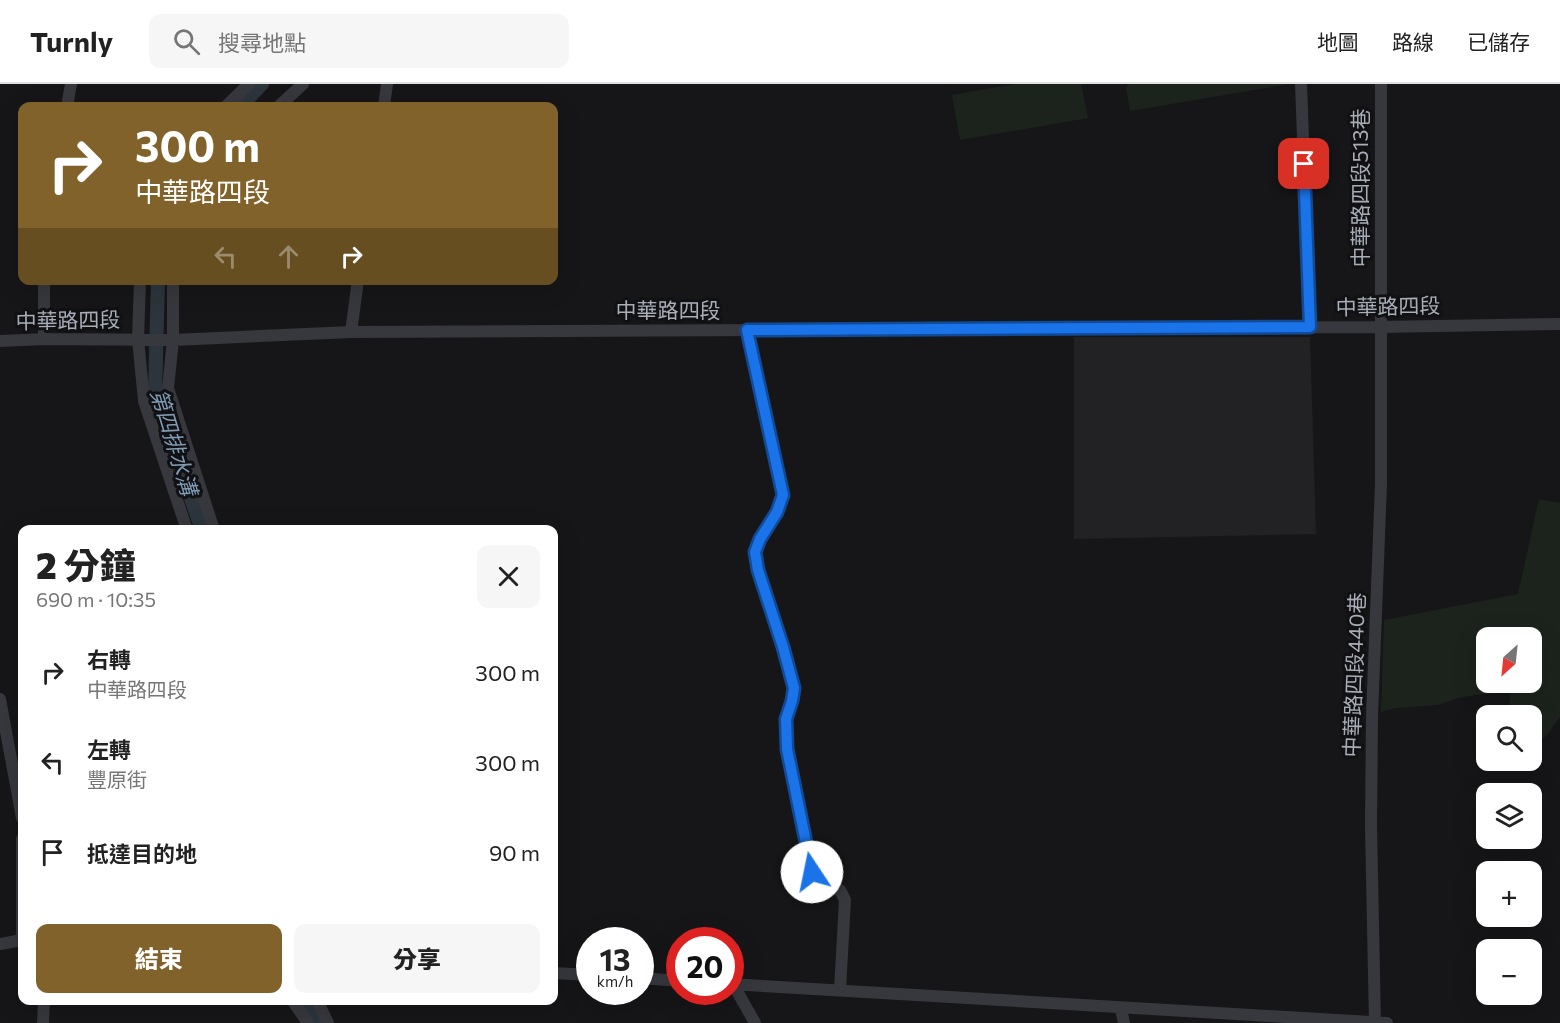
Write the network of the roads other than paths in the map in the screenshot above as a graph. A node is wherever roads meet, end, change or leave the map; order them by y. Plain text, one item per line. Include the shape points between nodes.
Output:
1 (71, 84) edge
2 (249, 84) edge
3 (303, 84) edge
4 (387, 84) edge
5 (1301, 84) edge
6 (1381, 84) edge
7 (68, 102) edge
8 (230, 102) edge
9 (283, 102) edge
10 (385, 102) edge
11 (44, 285) edge
12 (140, 285) edge
13 (173, 285) edge
14 (357, 285) edge
15 (1560, 324) edge
16 (1310, 327) junction
17 (1380, 327) junction
18 (747, 330) junction
19 (351, 332) junction
20 (44, 339) junction
21 (138, 339) junction
22 (173, 340) junction
23 (0, 341) edge
24 (185, 525) edge
25 (212, 525) edge
26 (0, 699) edge
27 (18, 796) edge
28 (18, 941) edge
29 (0, 944) edge
30 (558, 973) edge
31 (576, 974) edge
32 (744, 985) edge
33 (840, 990) junction
34 (744, 1004) edge
35 (44, 1005) edge
36 (295, 1005) edge
37 (319, 1005) edge
38 (1121, 1009) junction
39 (43, 1023) edge
40 (308, 1023) edge
41 (328, 1023) edge
42 (755, 1023) edge
43 (1124, 1023) edge
44 (1375, 1023) edge
45 (1387, 1023) edge

1 - 7 street
2 - 8 street
3 - 9 street
4 - 10 street
5 - 16 street
6 - 17 street, 中華路四段513巷
11 - 20 street
12 - 21 street
13 - 22 street
14 - 19 street
15 - 17 street, 中華路四段
16 - 17 street, 中華路四段
16 - 18 street, 中華路四段
17 - 44 street, 中華路四段440巷 via 1381,484 1371,826
18 - 19 street, 中華路四段
18 - 33 street via 783,495 755,552 794,688 786,719 787,749 812,872 815,882 840,890 845,900
19 - 22 street, 中華路四段
20 - 21 street, 中華路四段
20 - 23 street, 中華路四段
21 - 22 street, 中華路四段
21 - 24 street via 144,402
22 - 25 street via 168,388
26 - 27 street
28 - 29 street
30 - 31 street
32 - 33 street
33 - 38 street
34 - 42 street
35 - 39 street
36 - 40 street
37 - 41 street
38 - 43 street
38 - 44 street
44 - 45 street

